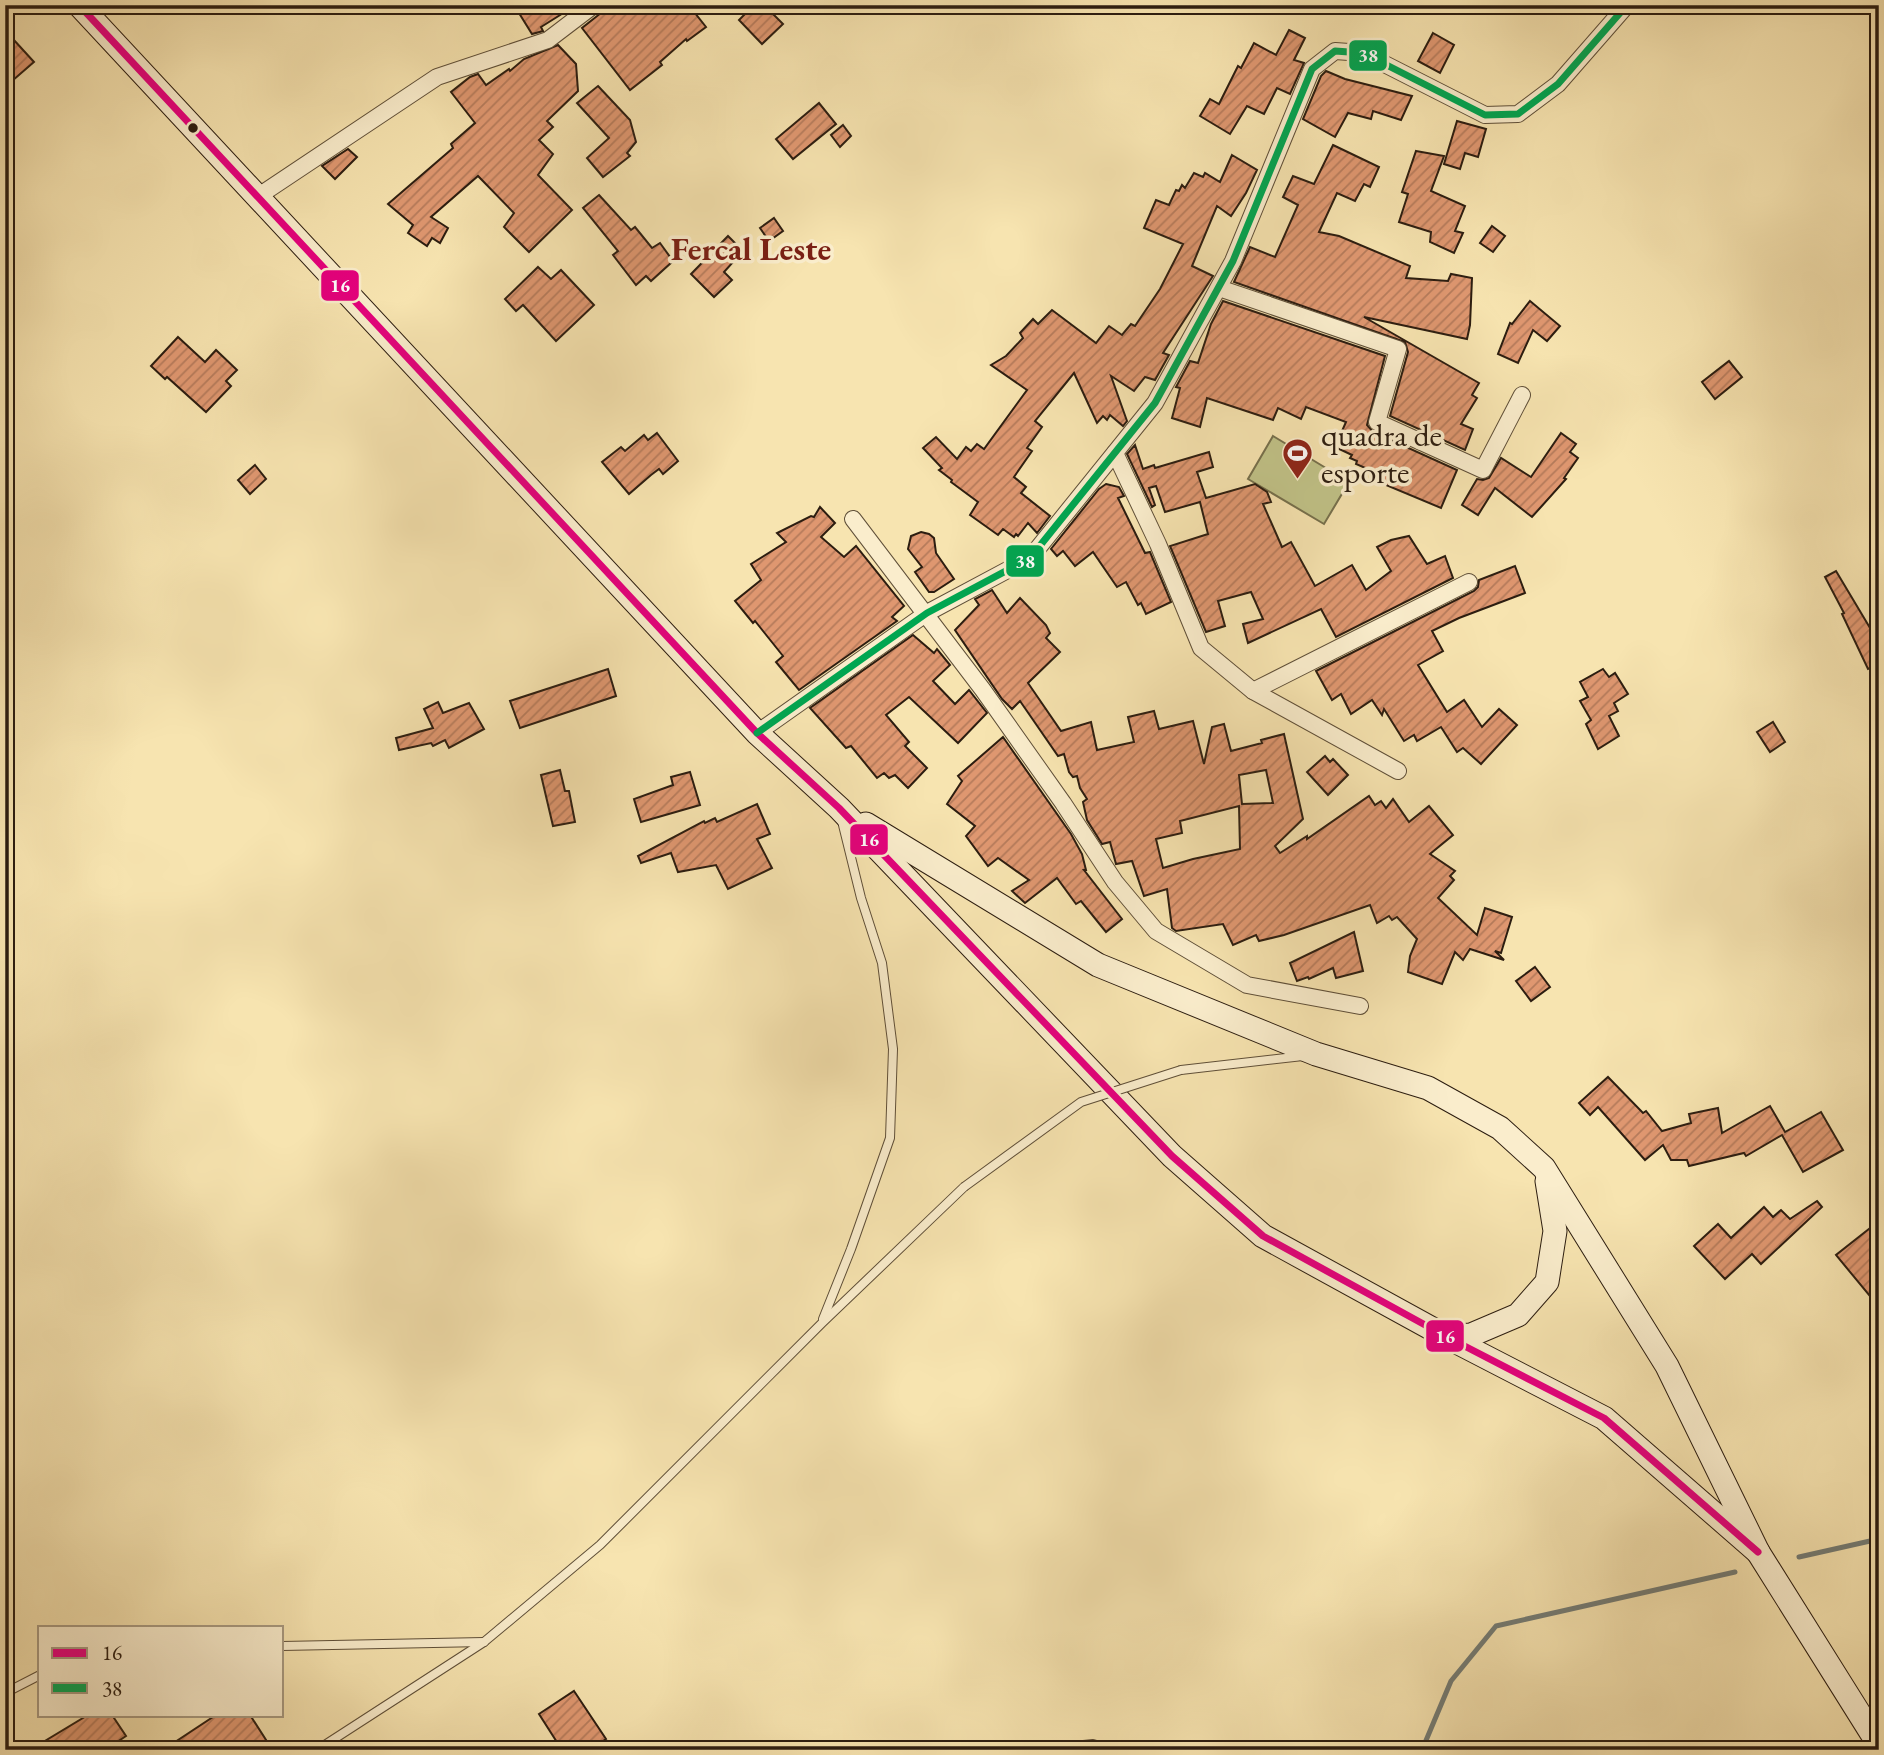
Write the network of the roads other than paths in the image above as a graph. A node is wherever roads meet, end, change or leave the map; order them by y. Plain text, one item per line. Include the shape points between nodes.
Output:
1 (79, 5) edge
2 (594, 5) edge
3 (1627, 5) edge
4 (257, 197) junction
5 (1219, 288) junction
6 (1522, 395) dead end
7 (1115, 453) junction
8 (853, 519) dead end
9 (1469, 582) dead end
10 (927, 613) junction
11 (1253, 691) junction
12 (757, 733) junction
13 (1398, 771) dead end
14 (839, 808) junction
15 (1360, 1006) dead end
16 (1316, 1054) junction
17 (1544, 1168) junction
18 (822, 1323) junction
19 (1447, 1338) junction
20 (1758, 1552) junction
21 (484, 1642) junction
22 (284, 1646) edge
23 (38, 1676) edge
24 (5, 1693) edge
25 (1879, 1745) edge
26 (317, 1750) edge
27 (1034, 1750) edge
28 (1114, 1750) edge

1 - 4 main road
2 - 4 street via 548,40 438,78
3 - 5 street via 1558,83 1518,114 1485,115 1363,53 1335,51 1312,69
4 - 12 main road
5 - 6 street via 1398,349 1377,422 1483,470
5 - 7 street via 1155,403
7 - 10 street via 1030,558
7 - 11 street via 1200,648
8 - 10 street
9 - 11 street
10 - 12 street
10 - 15 street via 1115,883 1156,930 1247,985
11 - 13 street
12 - 14 main road
14 - 16 main road via 1098,965
14 - 18 lane via 882,963 893,1049 890,1138
14 - 19 main road via 1172,1156 1263,1236
16 - 17 main road via 1428,1088 1500,1128
16 - 18 lane, bridge via 1181,1070 1081,1102 964,1187
17 - 19 main road via 1555,1231 1547,1282 1518,1315 1471,1335
17 - 20 main road via 1667,1366
18 - 21 lane via 600,1545
19 - 20 main road via 1604,1418
20 - 25 main road
21 - 22 lane
21 - 26 lane
23 - 24 lane
27 - 28 lane via 1093,1744

